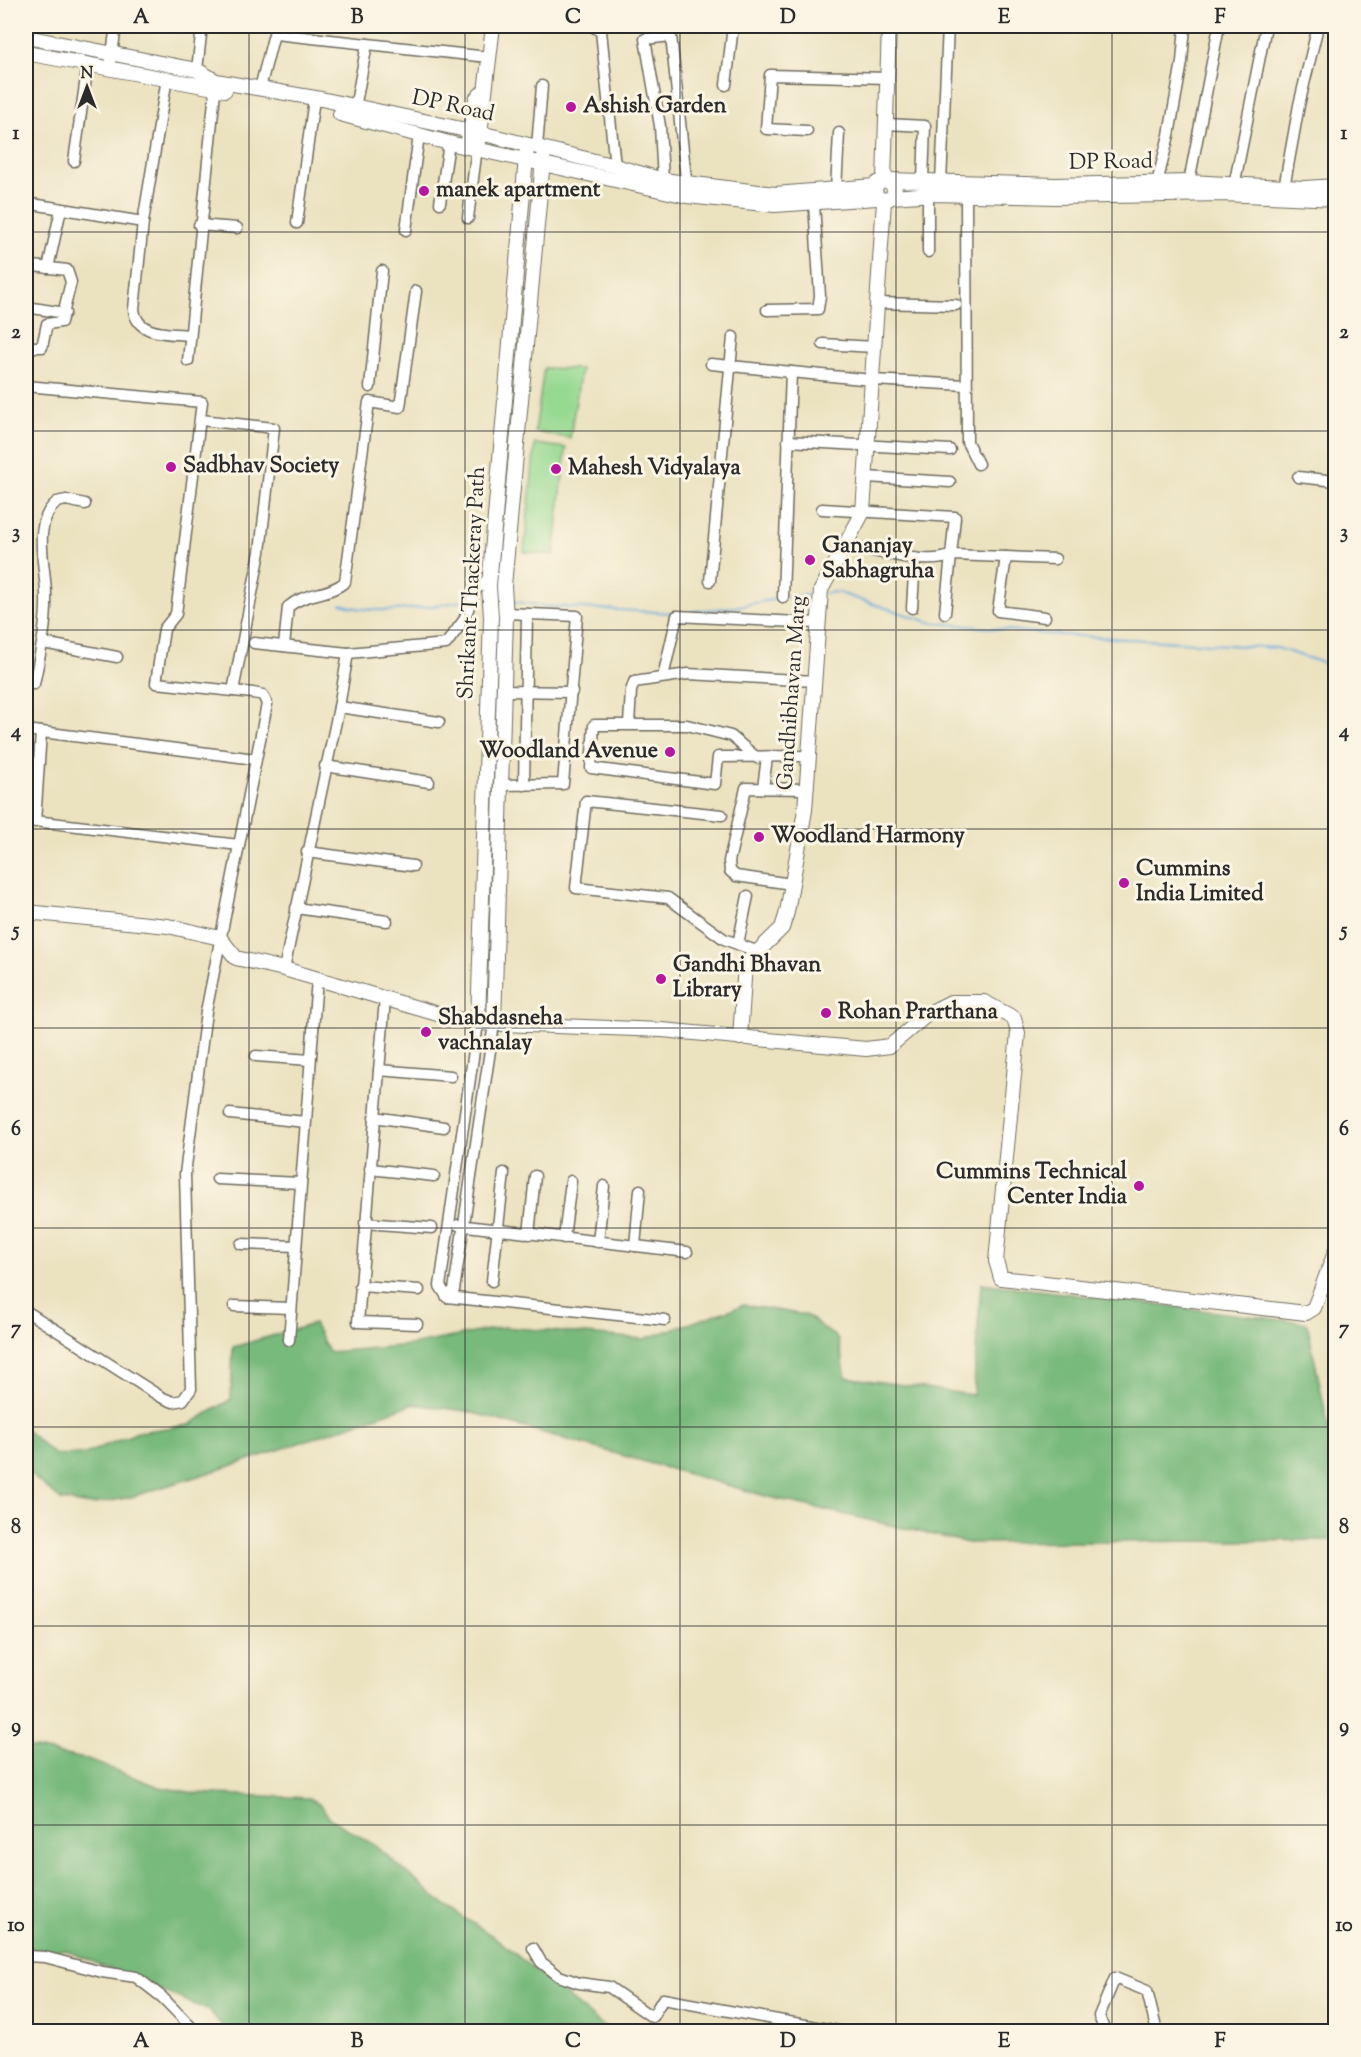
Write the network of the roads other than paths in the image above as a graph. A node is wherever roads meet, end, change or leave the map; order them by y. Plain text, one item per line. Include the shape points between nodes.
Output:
1 (116, 26) edge
2 (202, 26) edge
3 (493, 26) edge
4 (592, 26) edge
5 (733, 26) edge
6 (890, 26) edge
7 (948, 26) edge
8 (1185, 26) edge
9 (1219, 26) edge
10 (1266, 26) edge
11 (1318, 26) edge
12 (276, 30) edge
13 (671, 31) edge
14 (26, 37) edge
15 (367, 44) junction
16 (112, 52) junction
17 (26, 53) edge
18 (488, 57) junction
19 (88, 64) junction
20 (110, 68) junction
21 (197, 70) junction
22 (888, 78) junction
23 (173, 79) junction
24 (216, 84) junction
25 (726, 85) dead end
26 (542, 86) dead end
27 (260, 88) junction
28 (314, 103) junction
29 (355, 108) junction
30 (886, 124) junction
31 (807, 131) dead end
32 (839, 134) dead end
33 (420, 135) junction
34 (475, 141) junction
35 (449, 143) junction
36 (533, 150) junction
37 (74, 161) dead end
38 (541, 164) junction
39 (615, 166) junction
40 (663, 180) junction
41 (941, 182) junction
42 (1189, 182) junction
43 (1157, 183) junction
44 (1234, 186) junction
45 (1335, 186) edge
46 (925, 188) junction
47 (1284, 188) junction
48 (687, 190) junction
49 (836, 190) junction
50 (883, 190) junction
51 (966, 195) junction
52 (474, 196) dead end
53 (1335, 199) edge
54 (26, 203) edge
55 (440, 203) dead end
56 (814, 204) junction
57 (61, 209) junction
58 (468, 218) dead end
59 (143, 222) junction
60 (297, 223) dead end
61 (200, 225) junction
62 (237, 228) dead end
63 (406, 230) dead end
64 (928, 252) dead end
65 (33, 266) dead end
66 (48, 268) junction
67 (382, 271) dead end
68 (416, 291) dead end
69 (877, 303) junction
70 (956, 305) dead end
71 (26, 307) edge
72 (767, 310) dead end
73 (65, 313) junction
74 (190, 335) junction
75 (733, 337) dead end
76 (823, 344) dead end
77 (26, 347) edge
78 (874, 347) junction
79 (188, 361) dead end
80 (711, 364) dead end
81 (732, 366) junction
82 (791, 372) junction
83 (872, 380) junction
84 (966, 385) junction
85 (26, 386) edge
86 (370, 387) dead end
87 (201, 420) junction
88 (789, 441) junction
89 (868, 446) junction
90 (950, 450) dead end
91 (978, 464) dead end
92 (866, 477) junction
93 (1298, 477) dead end
94 (1335, 481) edge
95 (950, 482) dead end
96 (85, 504) dead end
97 (822, 508) dead end
98 (863, 512) junction
99 (845, 545) junction
100 (952, 555) junction
101 (1006, 557) junction
102 (915, 558) junction
103 (1055, 559) dead end
104 (711, 581) dead end
105 (490, 582) junction
106 (783, 597) dead end
107 (912, 608) dead end
108 (506, 609) junction
109 (945, 613) dead end
110 (527, 614) junction
111 (1045, 617) dead end
112 (818, 623) junction
113 (43, 643) junction
114 (254, 643) dead end
115 (284, 646) junction
116 (348, 652) junction
117 (117, 657) dead end
118 (663, 677) junction
119 (815, 681) junction
120 (26, 683) edge
121 (233, 691) junction
122 (504, 691) junction
123 (525, 691) junction
124 (572, 692) junction
125 (339, 707) junction
126 (439, 722) dead end
127 (629, 724) junction
128 (26, 730) edge
129 (41, 732) junction
130 (808, 756) junction
131 (762, 757) junction
132 (255, 759) junction
133 (325, 766) junction
134 (429, 782) dead end
135 (501, 785) junction
136 (524, 785) junction
137 (763, 788) junction
138 (806, 789) junction
139 (722, 815) dead end
140 (30, 821) edge
141 (239, 845) junction
142 (307, 852) junction
143 (413, 866) dead end
144 (792, 884) junction
145 (748, 896) dead end
146 (296, 908) junction
147 (26, 912) edge
148 (387, 921) dead end
149 (220, 938) junction
150 (738, 944) junction
151 (756, 951) junction
152 (284, 969) junction
153 (316, 979) junction
154 (385, 999) junction
155 (478, 1023) junction
156 (494, 1024) junction
157 (740, 1038) junction
158 (256, 1056) dead end
159 (310, 1060) junction
160 (379, 1070) junction
161 (451, 1076) dead end
162 (467, 1095) junction
163 (483, 1097) junction
164 (230, 1114) dead end
165 (374, 1117) junction
166 (305, 1122) junction
167 (444, 1127) dead end
168 (370, 1169) junction
169 (504, 1173) dead end
170 (434, 1176) dead end
171 (536, 1176) dead end
172 (217, 1179) dead end
173 (571, 1180) dead end
174 (300, 1183) junction
175 (604, 1186) dead end
176 (640, 1190) dead end
177 (366, 1223) junction
178 (449, 1224) junction
179 (462, 1226) junction
180 (432, 1228) dead end
181 (498, 1230) junction
182 (529, 1234) junction
183 (564, 1238) junction
184 (598, 1242) junction
185 (241, 1244) dead end
186 (296, 1245) junction
187 (635, 1246) junction
188 (1335, 1250) edge
189 (687, 1252) dead end
190 (492, 1281) dead end
191 (360, 1286) junction
192 (419, 1290) dead end
193 (447, 1297) junction
194 (234, 1306) dead end
195 (291, 1308) junction
196 (26, 1311) edge
197 (665, 1320) dead end
198 (417, 1324) dead end
199 (289, 1340) dead end
200 (533, 1948) dead end
201 (26, 1956) edge
202 (196, 2031) edge
203 (844, 2031) edge
204 (1105, 2031) edge
205 (1157, 2031) edge

1 - 16 street
2 - 21 street
3 - 18 street
4 - 39 street via 601,31
5 - 25 street
6 - 22 street, Gandhibhavan Marg
7 - 41 street
8 - 43 street via 1169,135
9 - 42 street
10 - 44 street
11 - 47 street
12 - 15 street
12 - 27 street
13 - 40 street via 645,39 660,126
13 - 48 street
14 - 16 street, DP Road
15 - 18 street
15 - 29 street
16 - 20 street
16 - 21 street, DP Road
17 - 19 street, DP Road
18 - 34 street via 483,92 476,99
19 - 20 street, DP Road
19 - 37 street
20 - 23 street, DP Road
21 - 24 street, DP Road
22 - 30 street, Gandhibhavan Marg
22 - 31 street via 770,75 766,129
23 - 24 street, DP Road
23 - 59 street
24 - 27 street, DP Road
24 - 28 street, DP Road
24 - 61 street
26 - 36 street
27 - 28 street, DP Road
28 - 29 street, DP Road
28 - 33 street, DP Road
28 - 60 street
29 - 34 street, DP Road
30 - 46 street via 925,126
30 - 50 street, Gandhibhavan Marg
32 - 49 street
33 - 35 street, DP Road
33 - 63 street
34 - 35 street, DP Road
34 - 36 street, DP Road
34 - 52 street
34 - 58 street
35 - 55 street
36 - 38 street, Shrikant Thackeray Path
36 - 39 street, DP Road
36 - 105 street, Shrikant Thackeray Path
38 - 48 street, DP Road
38 - 108 street, Shrikant Thackeray Path via 504,586
39 - 40 street, DP Road
40 - 48 street, DP Road
41 - 43 street, DP Road
41 - 46 street, DP Road
42 - 43 street, DP Road
42 - 44 street, DP Road
44 - 47 street, DP Road
45 - 47 street, DP Road
46 - 50 street, DP Road
46 - 51 street, DP Road
46 - 64 street
48 - 49 street, DP Road via 775,194
48 - 56 street, DP Road via 763,204
49 - 50 street, DP Road
50 - 56 street, DP Road
50 - 69 street, Gandhibhavan Marg
51 - 53 street, DP Road via 1222,194
51 - 84 street
54 - 57 street
56 - 72 street via 818,309
57 - 59 street
57 - 66 street
59 - 74 street via 135,319 141,327
61 - 62 street
61 - 74 street
65 - 66 street
66 - 73 street via 70,272
67 - 86 street
68 - 115 street via 400,407 369,402 345,582 335,591 297,599 288,607
69 - 70 street
69 - 78 street, Gandhibhavan Marg
71 - 73 street
73 - 77 street via 61,322 47,324 42,347
74 - 79 street
75 - 81 street
76 - 78 street
78 - 83 street, Gandhibhavan Marg
80 - 81 street
81 - 82 street
81 - 104 street
82 - 83 street
82 - 88 street
83 - 84 street
83 - 89 street, Gandhibhavan Marg
84 - 91 street via 967,442
85 - 87 street via 202,402
87 - 121 street via 274,428 260,552
87 - 121 street via 176,614 164,628 156,682
88 - 89 street
88 - 106 street
89 - 90 street
89 - 92 street, Gandhibhavan Marg
92 - 95 street
92 - 98 street, Gandhibhavan Marg
93 - 94 street
96 - 113 street via 57,502 45,516
97 - 98 street
98 - 99 street, Gandhibhavan Marg
98 - 100 street via 955,518
99 - 102 street
99 - 112 street, Gandhibhavan Marg via 820,594
100 - 101 street
100 - 102 street via 945,559
100 - 109 street
101 - 103 street
101 - 111 street via 998,611
102 - 107 street
105 - 116 street via 475,590 464,620 446,644
105 - 155 street, Shrikant Thackeray Path
108 - 110 street
108 - 122 street, Shrikant Thackeray Path
110 - 123 street
110 - 124 street via 577,616
112 - 118 street via 677,616
112 - 119 street, Gandhibhavan Marg
113 - 117 street
113 - 120 street via 34,684
114 - 115 street
115 - 116 street
116 - 125 street
118 - 119 street via 688,674
118 - 127 street via 634,682
119 - 130 street, Gandhibhavan Marg
121 - 132 street via 263,695 266,699
122 - 123 street
122 - 135 street, Shrikant Thackeray Path
123 - 124 street
123 - 136 street
124 - 136 street via 563,784
125 - 126 street
125 - 133 street
127 - 131 street via 687,725 713,730 731,736
127 - 131 street via 594,725 591,768 715,784 718,757
128 - 129 street
129 - 132 street
129 - 140 street
130 - 131 street
130 - 138 street, Gandhibhavan Marg
131 - 137 street
132 - 141 street
133 - 134 street
133 - 142 street
135 - 136 street
135 - 156 street, Shrikant Thackeray Path
137 - 138 street
137 - 144 street via 746,788 730,871 736,876
138 - 144 street, Gandhibhavan Marg
139 - 150 street via 586,801 576,888 668,898 724,939
140 - 141 street
141 - 149 street
142 - 143 street
142 - 146 street
144 - 151 street, Gandhibhavan Marg via 782,928
145 - 150 street
146 - 148 street
146 - 152 street
147 - 149 street via 168,926
149 - 152 street via 236,958
149 - 196 street via 185,1174 191,1389 183,1400 173,1402 161,1397
150 - 151 street
151 - 157 street, Gandhibhavan Marg via 745,964
152 - 153 street
153 - 154 street
153 - 159 street
154 - 155 street
154 - 160 street
155 - 156 street
155 - 162 street
156 - 157 street via 662,1030
156 - 163 street
157 - 188 street via 866,1049 890,1046 929,1013 951,1002 984,1002 1014,1018 1018,1033 996,1261 1000,1278 1306,1313 1314,1308
158 - 159 street
159 - 166 street
160 - 161 street
160 - 165 street
162 - 163 street
162 - 178 street
163 - 179 street
164 - 166 street
165 - 167 street
165 - 168 street
166 - 174 street
168 - 170 street
168 - 177 street
169 - 181 street
171 - 182 street
172 - 174 street
173 - 183 street
174 - 186 street
175 - 184 street
176 - 187 street
177 - 180 street
177 - 191 street
178 - 179 street
178 - 193 street via 440,1286
179 - 181 street
179 - 193 street via 454,1290
181 - 182 street
181 - 190 street
182 - 183 street
183 - 184 street
184 - 187 street
185 - 186 street
186 - 195 street
187 - 189 street
191 - 192 street
191 - 198 street via 358,1322
193 - 197 street
194 - 195 street
195 - 199 street
200 - 203 street via 541,1962 560,1976 609,1987 652,2017 663,1999
201 - 202 street via 132,1975 162,1997
204 - 205 street via 1099,2016 1115,1978 1147,1991

